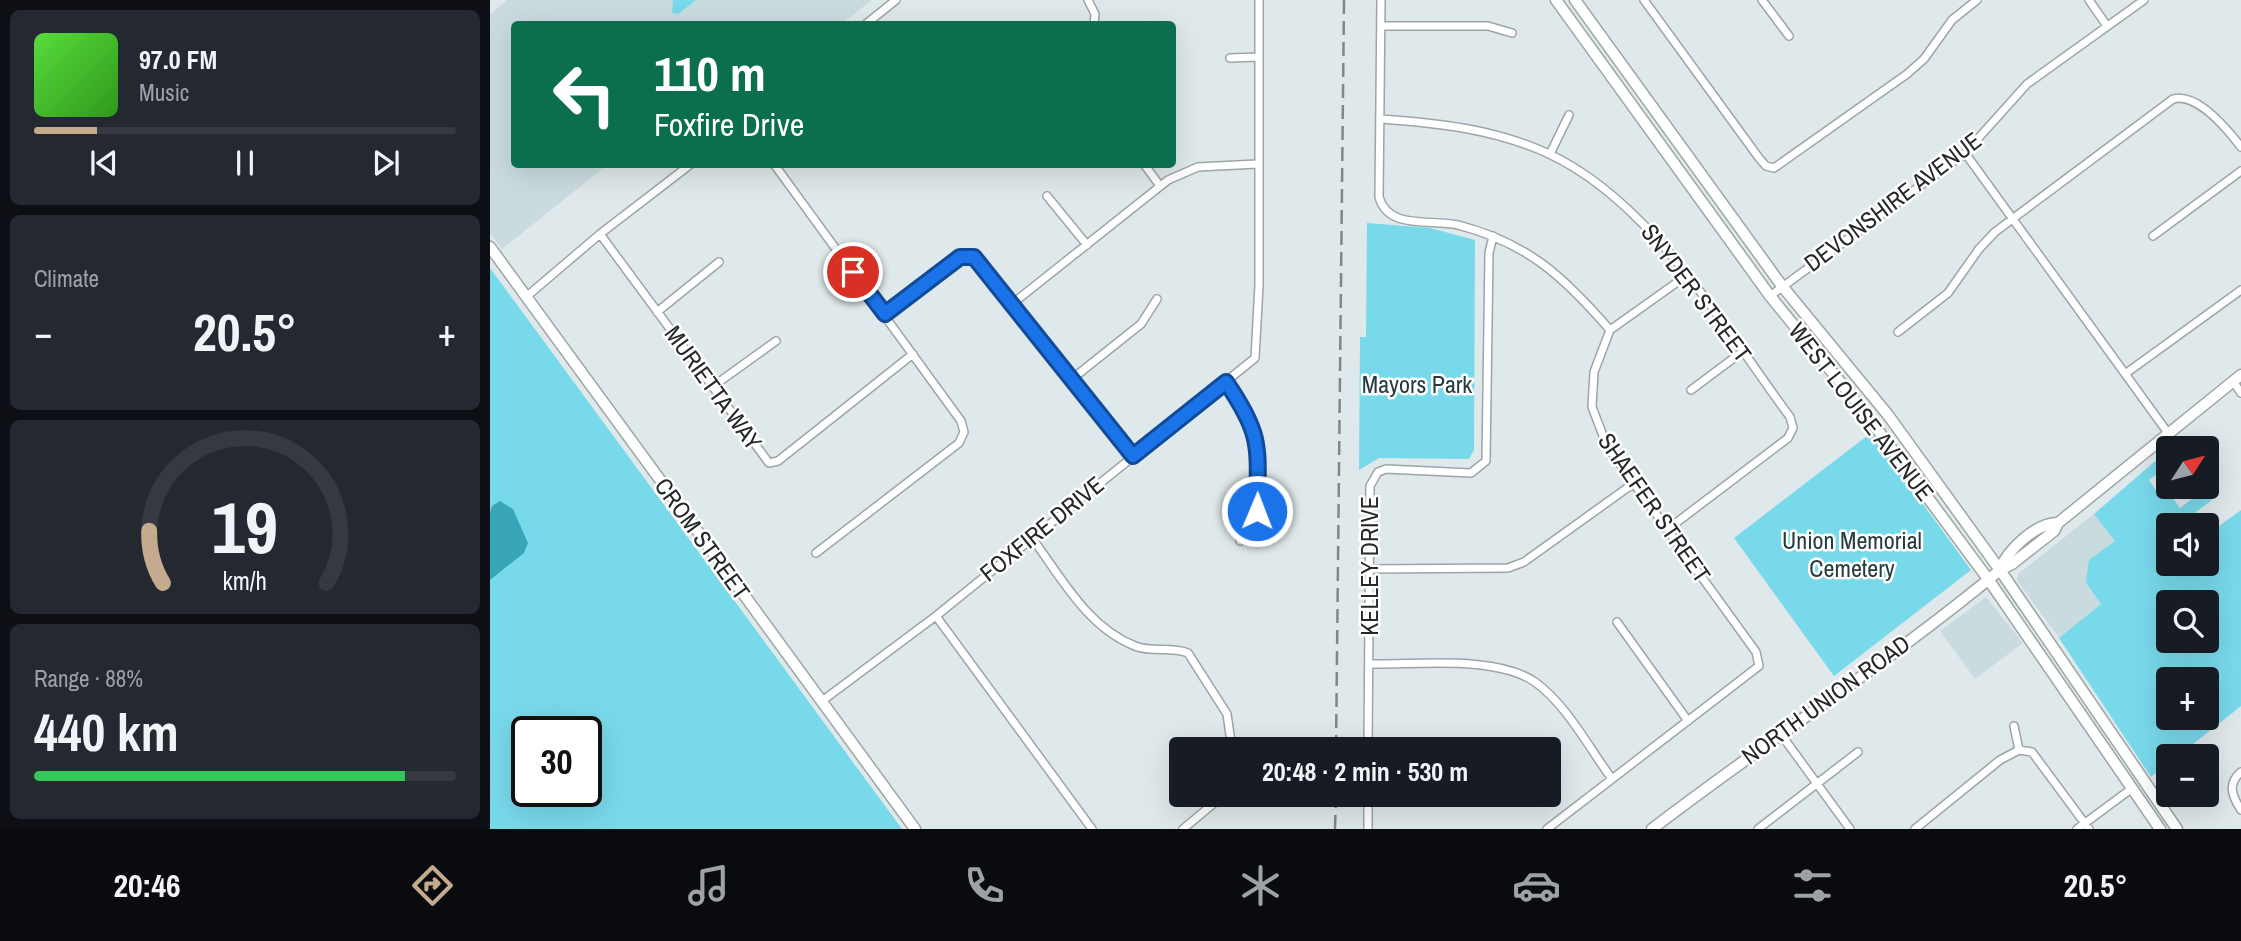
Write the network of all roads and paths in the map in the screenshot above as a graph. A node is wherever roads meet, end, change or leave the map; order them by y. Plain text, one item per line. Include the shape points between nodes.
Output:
1 (896, 0) edge
2 (1088, 0) edge
3 (1259, 0) edge
4 (1381, 0) edge
5 (1556, 0) edge
6 (1575, 0) edge
7 (1644, 0) edge
8 (1762, 0) edge
9 (1978, 0) edge
10 (2089, 0) edge
11 (2144, 0) edge
12 (870, 21) edge
13 (1095, 21) edge
14 (1381, 26) junction
15 (2108, 26) junction
16 (1512, 33) dead end
17 (1789, 36) dead end
18 (1230, 58) dead end
19 (1258, 58) junction
20 (1569, 115) dead end
21 (1381, 120) junction
22 (2241, 147) edge
23 (1965, 153) junction
24 (1550, 154) junction
25 (1257, 164) junction
26 (686, 168) edge
27 (777, 168) edge
28 (1147, 168) edge
29 (2241, 170) edge
30 (1160, 186) junction
31 (1047, 196) dead end
32 (2011, 218) junction
33 (600, 234) junction
34 (1493, 236) junction
35 (2152, 236) dead end
36 (1087, 245) junction
37 (490, 247) edge
38 (719, 262) dead end
39 (1686, 276) junction
40 (1782, 286) junction
41 (2241, 290) edge
42 (1770, 296) junction
43 (526, 297) junction
44 (1157, 299) dead end
45 (1012, 304) junction
46 (657, 312) junction
47 (885, 314) junction
48 (1610, 330) junction
49 (1898, 332) dead end
50 (776, 341) dead end
51 (1742, 352) junction
52 (913, 354) junction
53 (2125, 374) junction
54 (2237, 378) edge
55 (1072, 379) junction
56 (1226, 382) junction
57 (712, 387) junction
58 (1691, 390) dead end
59 (2241, 393) edge
60 (2168, 433) junction
61 (1133, 456) junction
62 (1634, 483) junction
63 (1668, 529) junction
64 (1032, 538) junction
65 (1240, 541) dead end
66 (816, 553) dead end
67 (1370, 569) junction
68 (2000, 570) junction
69 (1988, 579) junction
70 (936, 615) junction
71 (1617, 622) dead end
72 (1371, 664) junction
73 (822, 701) junction
74 (1688, 721) junction
75 (2014, 726) dead end
76 (1780, 733) junction
77 (1230, 737) edge
78 (1368, 737) edge
79 (2019, 750) junction
80 (1858, 752) dead end
81 (2241, 772) edge
82 (1612, 779) junction
83 (1817, 783) junction
84 (2131, 789) junction
85 (1209, 807) edge
86 (1368, 807) edge
87 (2241, 810) edge
88 (2087, 826) edge
89 (915, 829) edge
90 (1092, 829) edge
91 (1183, 829) edge
92 (1368, 829) edge
93 (1548, 829) edge
94 (1652, 829) edge
95 (1758, 829) edge
96 (1850, 829) edge
97 (1915, 829) edge
98 (2077, 829) edge
99 (2160, 829) edge
100 (2177, 829) edge

1 - 12 street
2 - 13 street
3 - 19 street, FOXFIRE DRIVE
4 - 14 street
5 - 42 main road, WEST LOUISE AVENUE
6 - 40 main road, WEST LOUISE AVENUE
7 - 9 street via 1766,166 1782,164 1907,74 1952,20
8 - 17 street
10 - 15 street
11 - 15 street, DEVONSHIRE AVENUE
14 - 16 street via 1488,26
14 - 21 street
15 - 23 street, DEVONSHIRE AVENUE via 2027,84
18 - 19 street
19 - 25 street, FOXFIRE DRIVE
20 - 24 street
21 - 24 street, SNYDER STREET via 1460,126
21 - 34 street via 1379,197 1388,214
22 - 32 street via 2230,132 2186,97 2173,99
23 - 32 street
23 - 40 street, DEVONSHIRE AVENUE
24 - 39 street, SNYDER STREET via 1626,206
25 - 30 street via 1198,167
25 - 56 street, FOXFIRE DRIVE via 1258,348 1251,363
26 - 33 street
27 - 47 street
28 - 30 street
29 - 35 street
30 - 36 street
31 - 36 street
32 - 49 street via 1979,249 1948,293
32 - 53 street
33 - 43 street
33 - 46 street, MURIETTA WAY
34 - 48 street via 1528,252 1558,274
34 - 67 street, KELLEY DRIVE via 1486,461 1471,473 1378,472 1370,486
36 - 45 street
37 - 43 main road, CROM STREET
38 - 46 street
39 - 48 street
39 - 51 street, SNYDER STREET
40 - 42 street, DEVONSHIRE AVENUE
40 - 68 main road, WEST LOUISE AVENUE via 1888,415
41 - 53 street
42 - 69 main road, WEST LOUISE AVENUE via 1863,410
43 - 73 main road, CROM STREET
44 - 55 street via 1141,324
45 - 47 street via 974,257 960,257
45 - 55 street
46 - 57 street, MURIETTA WAY
47 - 52 street
48 - 62 street, SHAEFER STREET via 1594,372 1592,407 1607,446
50 - 57 street
51 - 58 street
51 - 63 street, SNYDER STREET via 1790,417 1793,428 1788,438
52 - 57 street, MURIETTA WAY via 778,461 769,463
52 - 66 street via 961,421 964,432 959,443
53 - 60 street
54 - 59 street
54 - 60 main road, NORTH UNION ROAD
55 - 61 street
56 - 61 street, FOXFIRE DRIVE
56 - 65 street via 1248,414 1258,445 1257,511
60 - 68 main road, NORTH UNION ROAD via 2054,531
61 - 64 street, FOXFIRE DRIVE
62 - 63 street, SHAEFER STREET
62 - 67 street via 1524,562 1508,568
63 - 74 street, SHAEFER STREET via 1751,644 1759,666
64 - 70 street, FOXFIRE DRIVE
64 - 77 street via 1098,624 1115,637 1153,650 1181,650 1195,661 1227,714
67 - 72 street, KELLEY DRIVE
68 - 69 main road, NORTH UNION ROAD
68 - 100 main road, WEST LOUISE AVENUE
69 - 76 main road, NORTH UNION ROAD
69 - 84 main road, WEST LOUISE AVENUE
70 - 73 street, FOXFIRE DRIVE
70 - 90 street
71 - 74 street
72 - 78 street, KELLEY DRIVE
72 - 82 street via 1493,667 1524,676 1551,696
73 - 89 main road, CROM STREET
74 - 82 street
75 - 79 street
76 - 83 street
76 - 94 main road, NORTH UNION ROAD
79 - 88 street via 2032,752
79 - 97 street
80 - 83 street
81 - 87 street via 2231,788
82 - 93 street
83 - 95 street
83 - 96 street
84 - 88 street
84 - 99 main road, WEST LOUISE AVENUE
85 - 91 street
86 - 92 street
88 - 98 street

